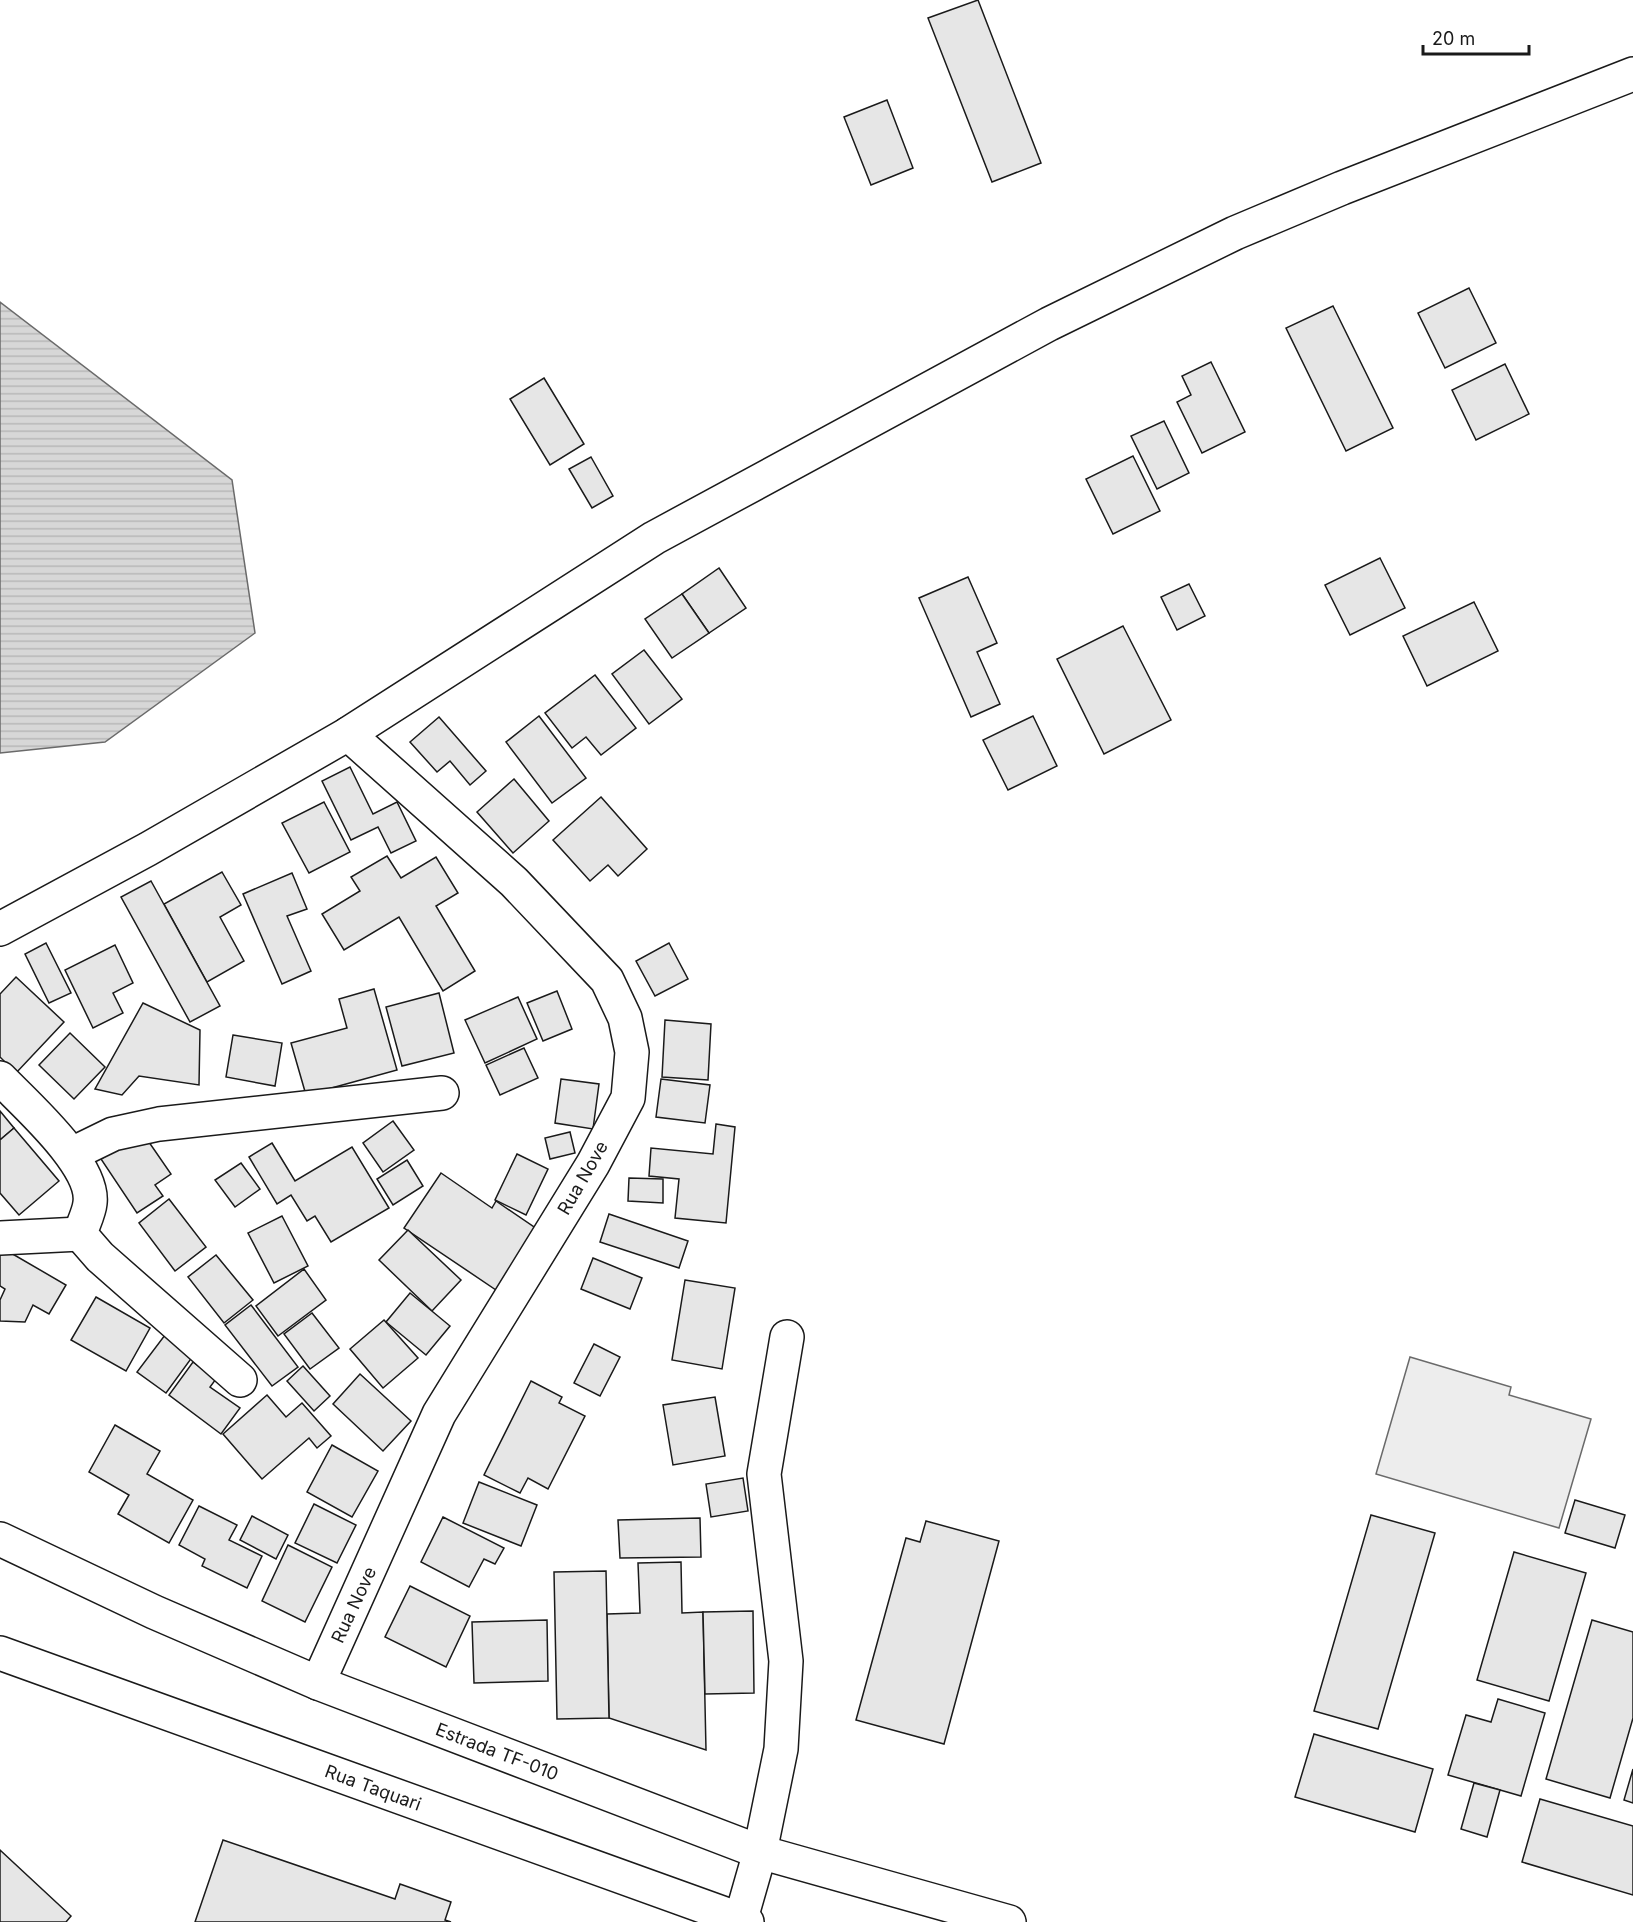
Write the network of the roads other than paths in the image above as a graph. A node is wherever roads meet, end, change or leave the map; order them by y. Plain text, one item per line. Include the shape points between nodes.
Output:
1 (1633, 74) edge
2 (348, 734) junction
3 (0, 929) edge
4 (0, 1078) edge
5 (442, 1094) dead end
6 (72, 1154) junction
7 (80, 1234) junction
8 (0, 1238) edge
9 (787, 1337) dead end
10 (240, 1380) dead end
11 (0, 1539) edge
12 (0, 1653) edge
13 (318, 1683) junction
14 (760, 1852) junction
15 (742, 1921) edge
16 (1009, 1922) edge

1 - 2 street via 1235,233 1049,324 654,538
2 - 3 street
2 - 13 street, Rua Nove via 514,882 607,980 625,1017 632,1052 628,1098 593,1164 439,1414
4 - 6 street
5 - 6 street via 159,1124 113,1134
6 - 7 street via 86,1180 90,1202
7 - 8 street
7 - 10 street via 100,1257
9 - 14 street via 764,1474 786,1661 781,1749
11 - 13 street, Estrada TF-010
12 - 15 street, Rua Taquari
13 - 14 street, Estrada TF-010
14 - 15 street
14 - 16 street, Estrada TF-010

